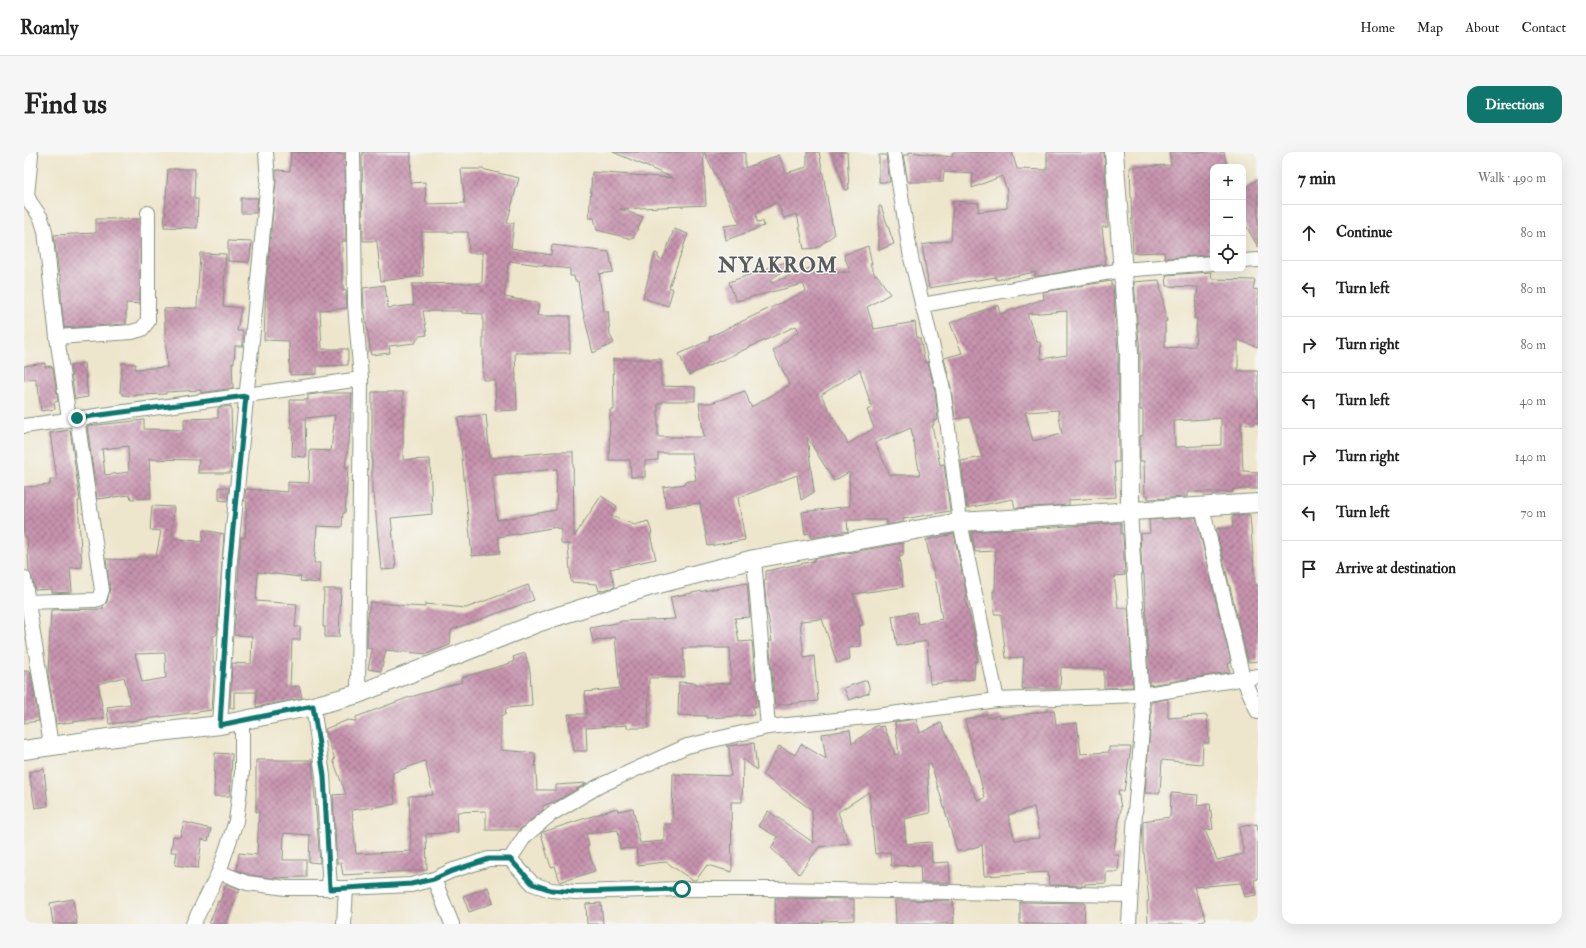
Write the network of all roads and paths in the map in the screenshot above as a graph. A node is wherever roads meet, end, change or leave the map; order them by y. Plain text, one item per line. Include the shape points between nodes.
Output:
1 (30, 152) edge
2 (266, 152) edge
3 (352, 152) edge
4 (894, 152) edge
5 (1114, 152) edge
6 (148, 213) dead end
7 (1258, 260) edge
8 (1246, 261) edge
9 (1210, 264) edge
10 (1122, 270) junction
11 (922, 305) junction
12 (57, 337) junction
13 (361, 379) junction
14 (246, 396) junction
15 (73, 418) junction
16 (24, 426) edge
17 (1258, 503) edge
18 (1202, 507) junction
19 (1130, 511) junction
20 (960, 522) junction
21 (754, 559) junction
22 (24, 578) edge
23 (26, 602) edge
24 (1258, 676) edge
25 (1243, 678) junction
26 (358, 694) junction
27 (1141, 695) junction
28 (997, 700) junction
29 (313, 706) junction
30 (1258, 712) edge
31 (242, 720) junction
32 (220, 725) junction
33 (768, 727) junction
34 (51, 745) junction
35 (24, 750) edge
36 (510, 859) junction
37 (219, 872) junction
38 (434, 879) junction
39 (346, 888) junction
40 (330, 889) junction
41 (1130, 895) junction
42 (193, 924) edge
43 (344, 924) edge
44 (452, 924) edge
45 (1128, 924) edge

1 - 12 street via 32,155 27,195 41,218 45,231
2 - 14 street via 268,180
3 - 13 street via 355,304
4 - 11 street via 911,258
5 - 10 street
6 - 12 street via 148,321 142,329 132,332
7 - 8 street
9 - 10 street
10 - 11 street
10 - 19 street via 1129,353
11 - 20 street via 943,389
12 - 15 street
13 - 14 street
13 - 26 street
14 - 15 street
14 - 32 street via 230,559
15 - 16 street
15 - 23 street via 102,596 94,600
17 - 18 street
18 - 19 street
18 - 25 street
19 - 20 street
19 - 27 street
20 - 21 street
20 - 28 street
21 - 26 street via 651,586 540,622
21 - 33 street
22 - 23 street
23 - 34 street
24 - 25 street
25 - 27 street
25 - 30 street
26 - 29 street
27 - 28 street
27 - 41 street via 1143,718
28 - 33 street
29 - 31 street
29 - 40 street via 324,776
31 - 32 street
31 - 37 street via 242,773 236,821
32 - 34 street
33 - 36 street via 687,746 600,786 550,814 525,836
34 - 35 street
36 - 38 street via 489,859
36 - 41 street via 533,884 551,890 576,892 772,889
37 - 40 street via 247,883 286,888
37 - 42 street
38 - 39 street via 411,884
38 - 44 street
39 - 40 street
39 - 43 street
41 - 45 street

